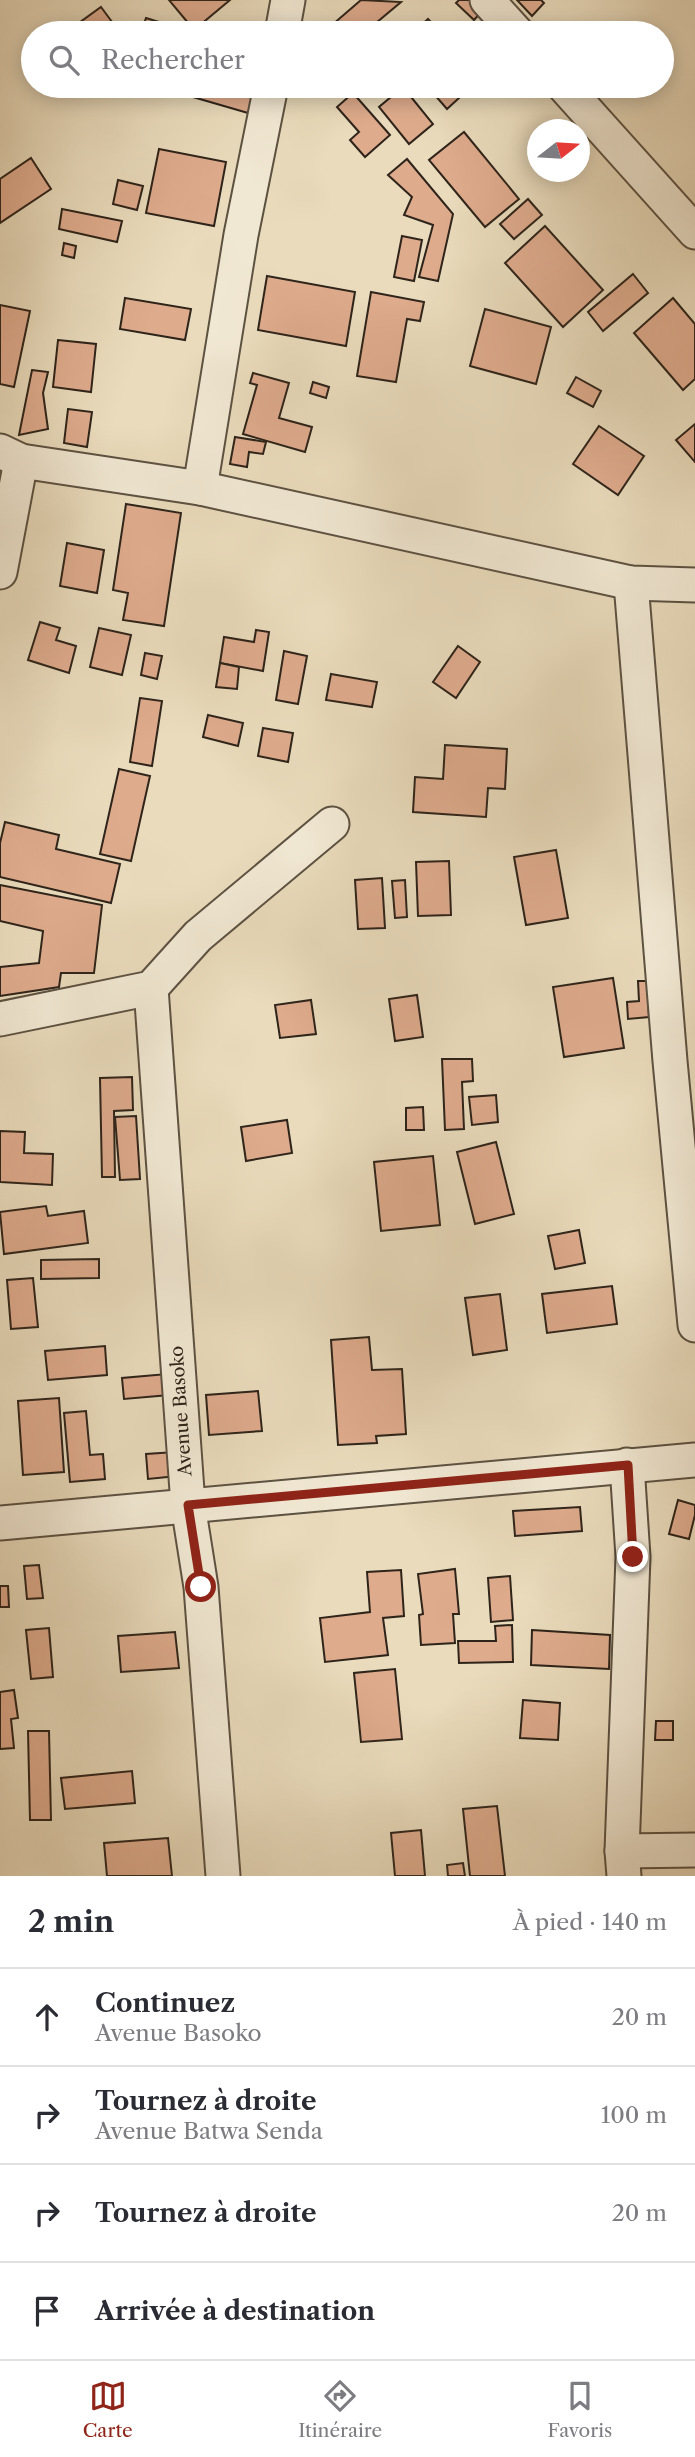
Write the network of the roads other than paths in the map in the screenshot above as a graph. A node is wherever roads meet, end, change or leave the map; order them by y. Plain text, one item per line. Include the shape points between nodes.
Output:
1 (288, 0) edge
2 (487, 0) edge
3 (284, 21) edge
4 (506, 21) edge
5 (269, 98) edge
6 (575, 98) edge
7 (695, 232) edge
8 (11, 456) edge
9 (200, 488) junction
10 (0, 572) edge
11 (693, 581) edge
12 (631, 583) junction
13 (332, 824) dead end
14 (151, 988) junction
15 (0, 1019) edge
16 (683, 1062) edge
17 (695, 1325) edge
18 (695, 1460) edge
19 (628, 1465) junction
20 (188, 1505) junction
21 (0, 1523) edge
22 (695, 1850) edge
23 (623, 1864) edge
24 (223, 1876) edge

1 - 3 street
2 - 4 street
5 - 9 street
6 - 7 street
8 - 9 street
8 - 10 street
9 - 12 street
11 - 12 street
12 - 16 street
13 - 14 street via 198,936
14 - 15 street
14 - 20 street, Avenue Basoko
16 - 17 street
18 - 19 street
19 - 20 street
19 - 23 street via 633,1557
20 - 21 street
20 - 24 street, Avenue Basoko via 201,1587
22 - 23 street

